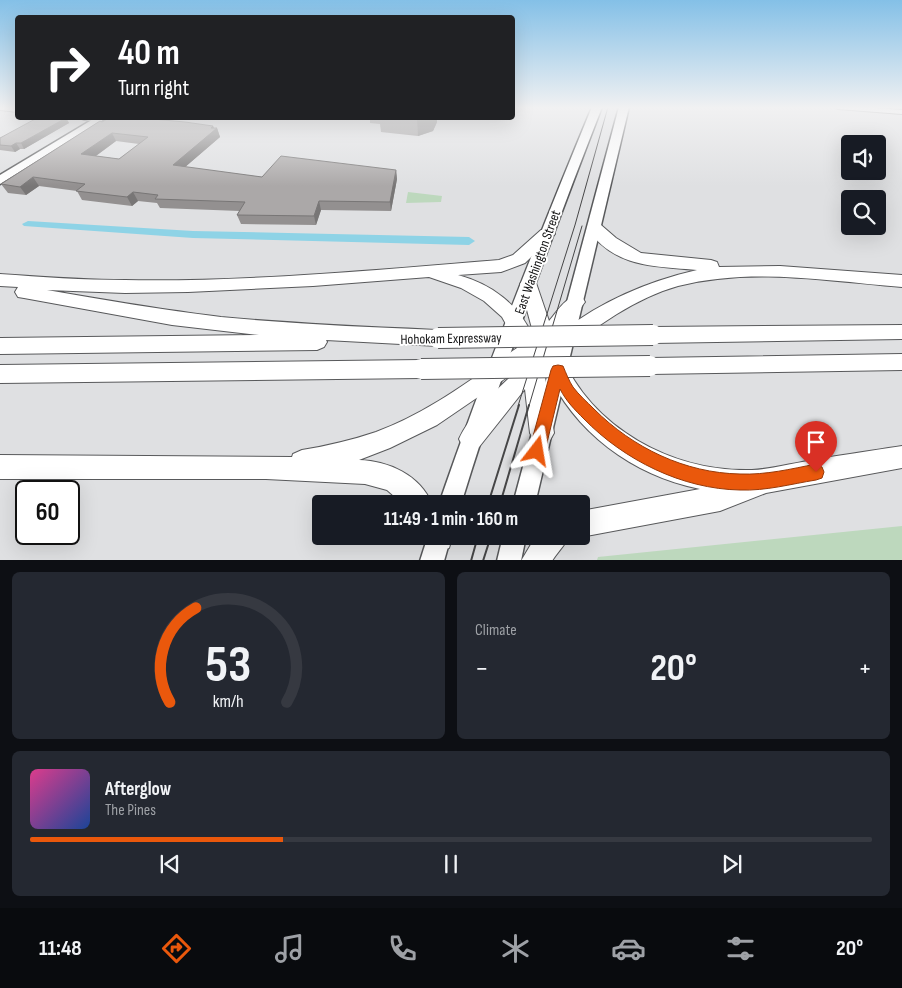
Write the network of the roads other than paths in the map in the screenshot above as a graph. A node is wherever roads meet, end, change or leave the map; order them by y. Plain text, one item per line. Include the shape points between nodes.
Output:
1 (75, 133) edge
2 (587, 133) edge
3 (618, 133) edge
4 (0, 180) edge
5 (595, 228) junction
6 (547, 234) junction
7 (756, 272) junction
8 (413, 273) junction
9 (0, 280) edge
10 (902, 281) edge
11 (529, 284) junction
12 (0, 288) edge
13 (576, 302) joint
14 (516, 320) junction
15 (902, 332) edge
16 (438, 338) junction
17 (0, 346) edge
18 (555, 350) junction
19 (531, 359) junction
20 (902, 362) edge
21 (0, 374) edge
22 (495, 375) junction
23 (542, 433) junction
24 (471, 439) junction
25 (902, 457) edge
26 (0, 467) edge
27 (266, 467) junction
28 (782, 478) junction
29 (412, 495) edge
30 (453, 495) edge
31 (526, 495) edge
32 (590, 522) edge
33 (513, 545) edge
34 (546, 545) edge
35 (509, 560) edge
36 (535, 560) edge

1 - 4 main road
2 - 6 main road, East Washington Street
3 - 5 main road
5 - 7 highway via 620,251 643,260
5 - 13 main road
6 - 8 highway via 527,254 508,265
6 - 11 main road, East Washington Street
7 - 10 highway
7 - 18 highway via 710,274 665,283 616,306
8 - 9 highway via 149,288 82,287
8 - 14 highway via 464,283 494,300
11 - 14 main road, East Washington Street
11 - 18 highway
12 - 16 highway via 221,324
13 - 18 highway
14 - 19 highway
14 - 22 main road, East Washington Street
15 - 16 highway, Hohokam Expressway, bridge
16 - 17 highway, Hohokam Expressway
18 - 19 highway
18 - 23 main road
18 - 28 highway via 568,390 589,415 618,440 647,458 707,479 740,482
19 - 22 highway
19 - 23 highway
19 - 24 highway
20 - 21 highway, bridge
22 - 24 main road, East Washington Street
22 - 27 highway via 428,420 382,441 320,459
23 - 31 main road
24 - 30 main road, East Washington Street
25 - 28 highway
26 - 27 highway
27 - 29 highway via 375,473 394,480
28 - 32 highway via 720,498
33 - 35 main road
34 - 36 highway

